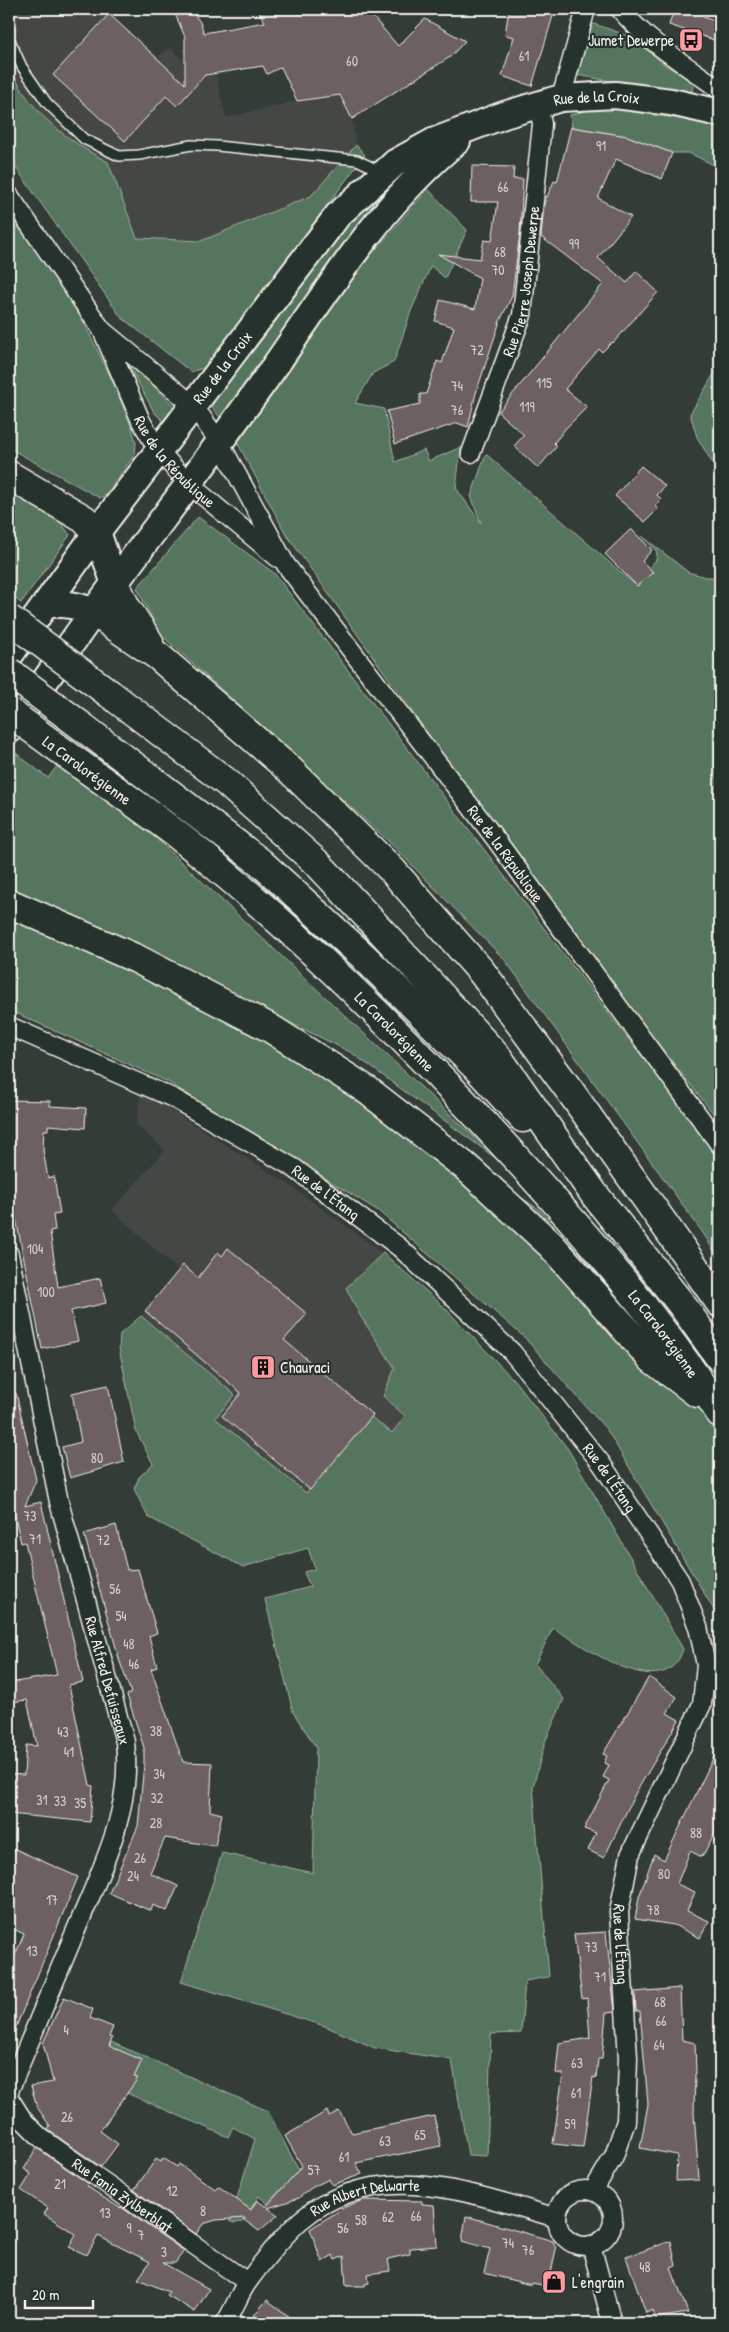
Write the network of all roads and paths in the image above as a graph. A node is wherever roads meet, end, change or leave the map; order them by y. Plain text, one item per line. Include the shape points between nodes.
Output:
1 (586, 9) edge
2 (620, 9) edge
3 (9, 38) edge
4 (720, 90) edge
5 (550, 101) junction
6 (720, 113) edge
7 (477, 125) junction
8 (384, 172) junction
9 (9, 195) edge
10 (102, 330) junction
11 (193, 405) junction
12 (220, 443) junction
13 (158, 450) junction
14 (472, 453) dead end
15 (9, 475) edge
16 (189, 484) junction
17 (97, 532) junction
18 (286, 565) junction
19 (115, 584) junction
20 (46, 604) junction
21 (94, 612) junction
22 (9, 619) edge
23 (9, 656) edge
24 (158, 656) junction
25 (9, 672) edge
26 (9, 712) edge
27 (9, 730) edge
28 (9, 903) edge
29 (9, 1026) edge
30 (720, 1145) edge
31 (594, 1194) junction
32 (9, 1254) edge
33 (720, 1303) edge
34 (720, 1358) edge
35 (719, 1411) edge
36 (9, 2091) edge
37 (9, 2098) edge
38 (594, 2191) junction
39 (557, 2218) junction
40 (590, 2246) junction
41 (247, 2282) junction
42 (225, 2323) edge
43 (612, 2323) edge

1 - 5 street
2 - 4 street via 633,25
3 - 8 lane via 22,67 47,103 84,139 119,156 139,156 191,145 217,146 357,160
5 - 6 street, Rue de la Croix via 615,95
5 - 7 street, Rue de la Croix
5 - 14 street, Rue Pierre Joseph Dewerpe via 542,124 522,315
7 - 8 street, Rue de la Croix via 435,141
7 - 12 street, Rue de la Croix via 416,177 382,217
8 - 11 street, Rue de la Croix via 338,215
9 - 10 street, Rue de la République
10 - 11 street, Rue de la République
10 - 13 street, Rue de la République via 141,421
11 - 12 street, Rue de la République
11 - 13 street, Rue de la Croix
12 - 16 street, Rue de la Croix
12 - 18 street, Rue de la République
13 - 16 street, Rue de la République
13 - 17 street, Rue de la Croix
15 - 17 highway via 84,519
16 - 18 street, Rue de la République
16 - 19 street, Rue de la Croix
17 - 19 street
17 - 20 street, Rue de la Croix
18 - 30 street, Rue de la République via 494,837
19 - 21 street, Rue de la Croix
19 - 24 highway
20 - 21 street via 64,603
20 - 23 street, Rue de la Croix
21 - 24 highway
21 - 27 street, Rue de la Croix
22 - 31 highway, La Carolorégienne, bridge via 225,781 318,865 499,1059
24 - 33 highway via 304,784 392,870 481,970
25 - 31 highway, La Carolorégienne, bridge via 260,862 302,899 477,1068
26 - 35 highway, La Carolorégienne, bridge via 211,863 342,979 461,1097 570,1217 658,1324
28 - 35 highway via 137,959 270,1028 367,1090 466,1167 551,1245 652,1359
29 - 38 street, Rue de l'Étang via 173,1098 294,1168 399,1247 512,1352 601,1463 680,1581 698,1628 706,1665 702,1704 630,1855 619,1912 628,2058 626,2121 614,2156
31 - 34 highway, La Carolorégienne
32 - 36 street, Rue Alfred Defuisseaux via 59,1502 125,1742 128,1765 114,1837
37 - 41 street, Rue Fania Zylberblat via 23,2120 41,2138
38 - 39 street via 576,2191 567,2196
38 - 40 street via 609,2204 613,2220 606,2237
39 - 40 street via 558,2226 569,2241
39 - 41 street, Rue Albert Delwarte via 420,2184 361,2188 331,2200 300,2221
40 - 43 street
41 - 42 street, Rue Albert Delwarte

